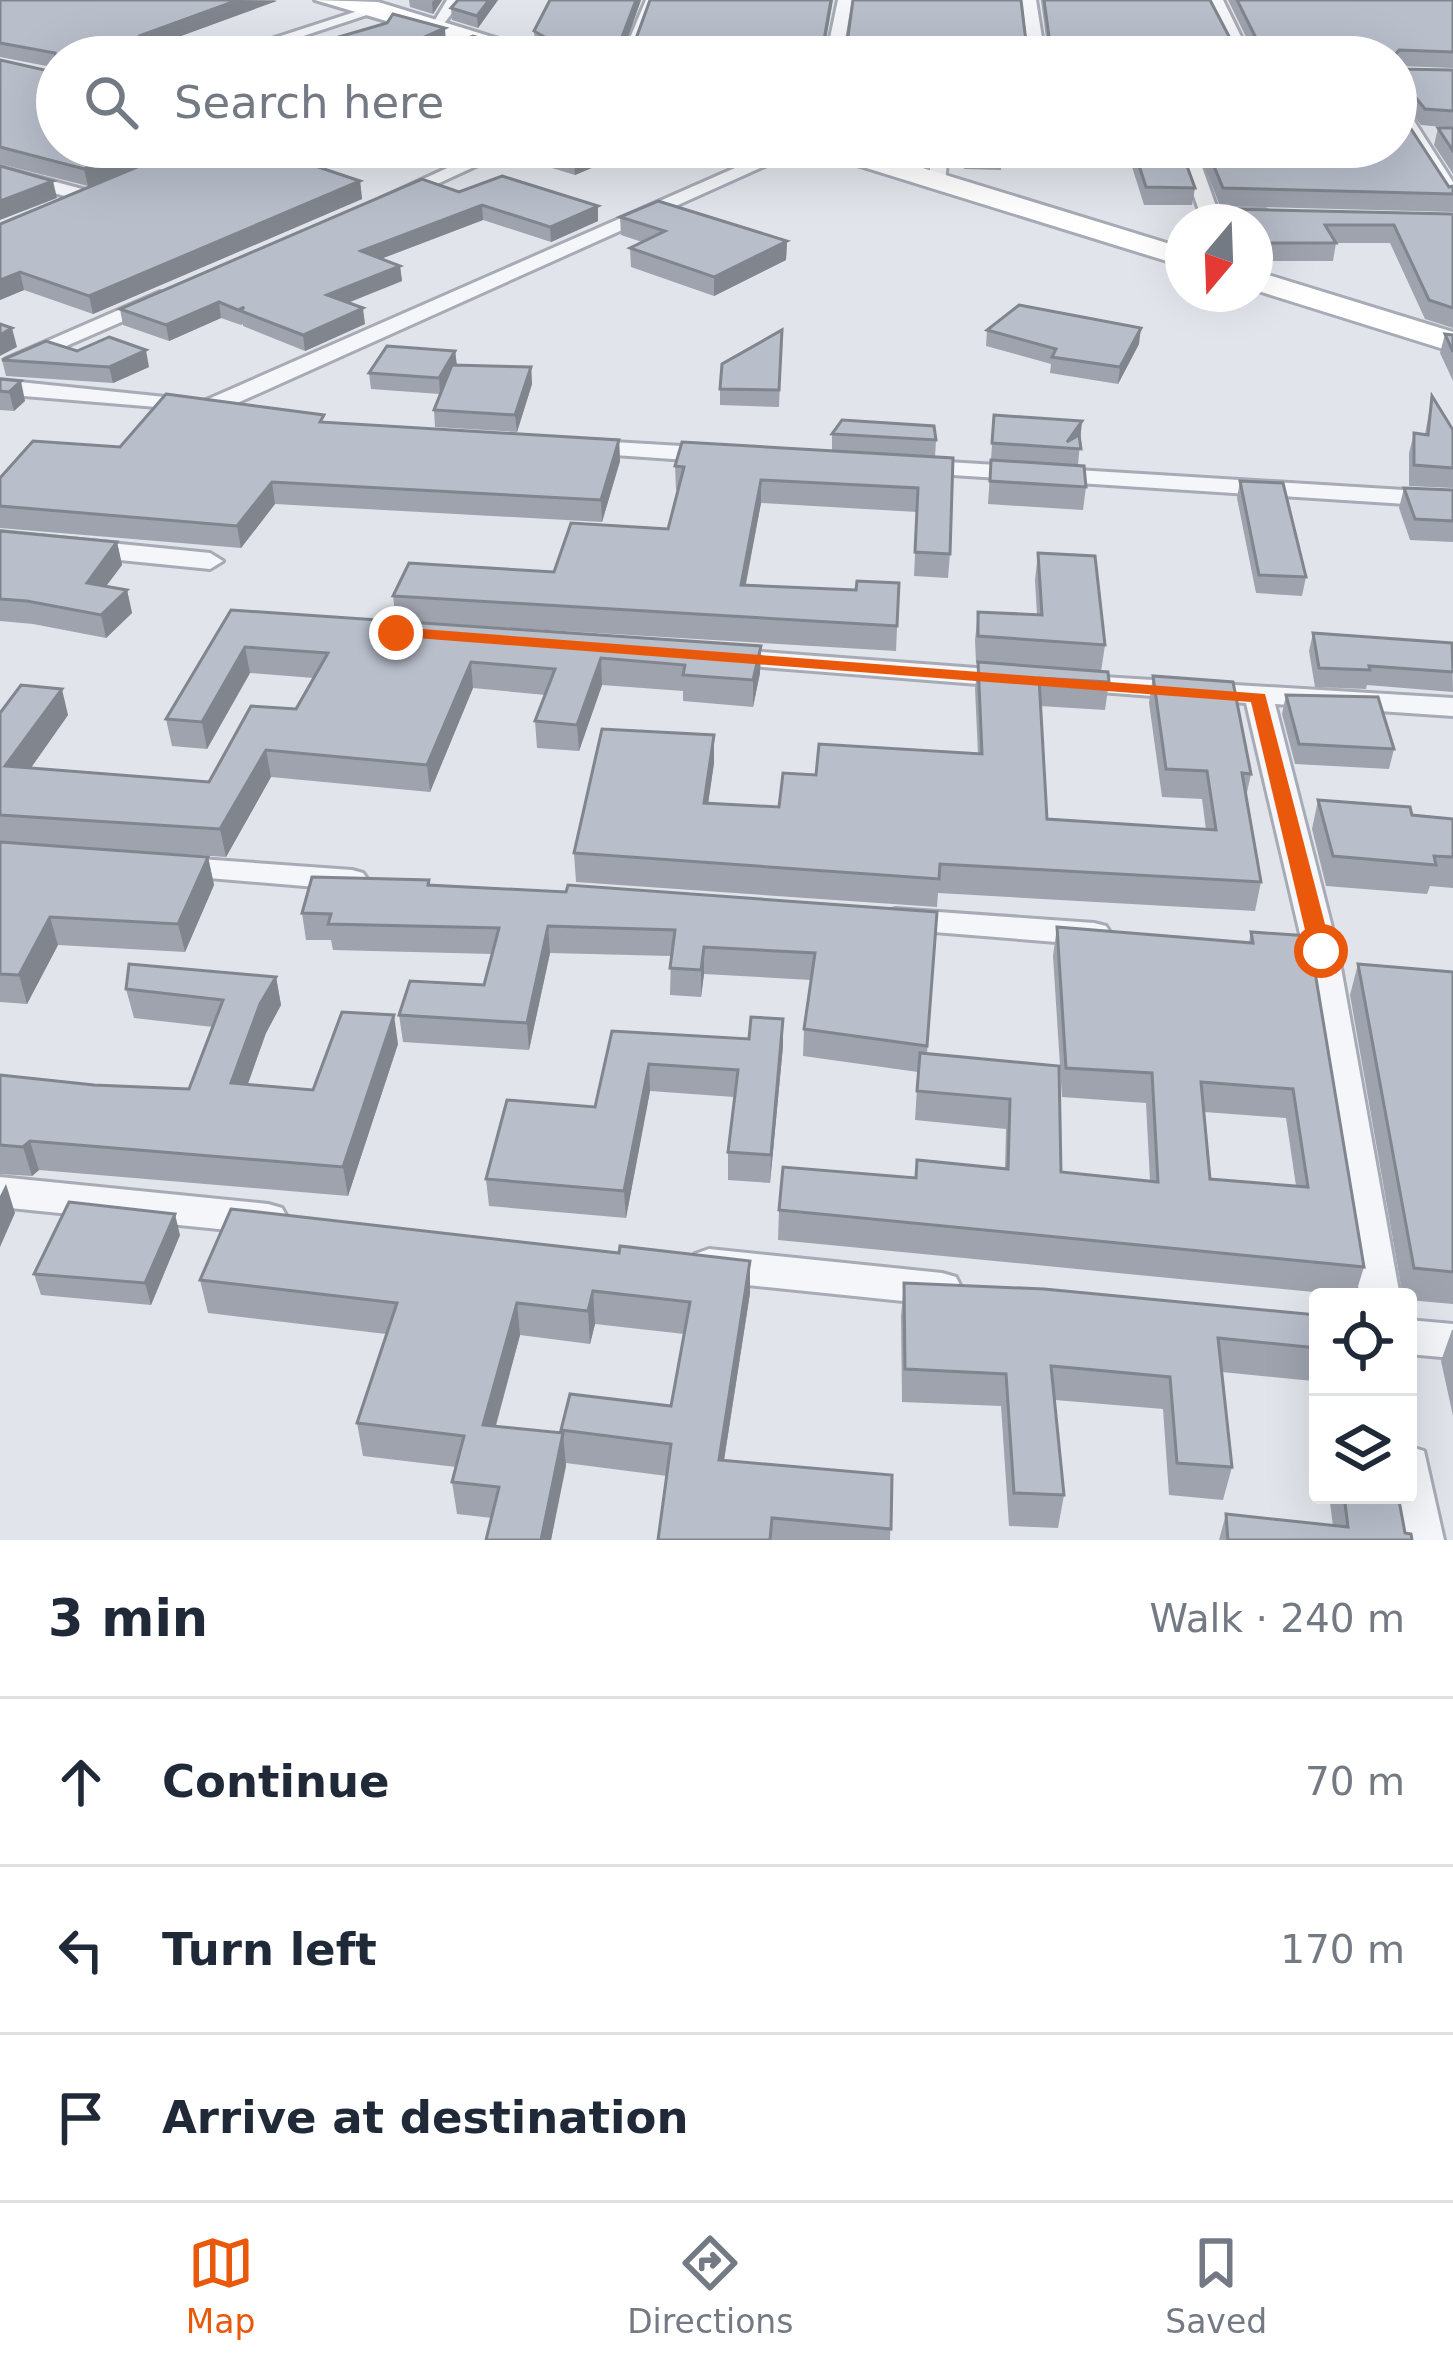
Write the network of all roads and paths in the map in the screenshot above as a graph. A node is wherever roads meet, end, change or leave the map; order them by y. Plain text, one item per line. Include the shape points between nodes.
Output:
1 (326, 0) edge
2 (455, 0) edge
3 (650, 0) edge
4 (845, 0) edge
5 (1029, 0) edge
6 (1212, 0) edge
7 (378, 9) junction
8 (434, 27) junction
9 (290, 36) edge
10 (464, 36) edge
11 (635, 36) edge
12 (838, 36) edge
13 (1034, 36) edge
14 (1233, 36) edge
15 (1417, 127) edge
16 (459, 168) edge
17 (750, 168) edge
18 (894, 168) edge
19 (939, 168) edge
20 (1194, 168) edge
21 (0, 172) edge
22 (939, 182) junction
23 (111, 188) edge
24 (90, 196) junction
25 (1453, 196) edge
26 (1207, 204) edge
27 (54, 211) edge
28 (360, 211) edge
29 (1273, 216) edge
30 (1277, 216) edge
31 (1165, 251) edge
32 (190, 284) edge
33 (1273, 286) edge
34 (1453, 342) edge
35 (0, 367) edge
36 (0, 387) edge
37 (209, 407) junction
38 (253, 413) edge
39 (551, 445) edge
40 (741, 457) edge
41 (884, 465) edge
42 (1453, 500) edge
43 (0, 540) edge
44 (210, 561) dead end
45 (699, 656) edge
46 (1259, 698) junction
47 (1453, 707) edge
48 (142, 865) edge
49 (377, 882) edge
50 (873, 918) edge
51 (1132, 937) edge
52 (0, 1192) edge
53 (306, 1223) edge
54 (659, 1260) edge
55 (1378, 1288) edge
56 (988, 1294) edge
57 (1417, 1338) edge
58 (1453, 1341) edge
59 (1414, 1504) edge
60 (1420, 1540) edge

1 - 7 street
2 - 8 street
3 - 11 lane
4 - 12 street
5 - 13 street
6 - 14 street
7 - 8 street
7 - 9 street
8 - 10 street
15 - 25 street
16 - 28 street
17 - 37 street
18 - 22 street
19 - 22 street
20 - 26 street
21 - 24 street
22 - 31 street
23 - 24 street
24 - 27 street
29 - 30 street
32 - 35 street
33 - 34 street
36 - 37 street
37 - 38 street
39 - 40 street
41 - 42 street
43 - 44 street
45 - 46 street
46 - 47 street
46 - 55 street
48 - 49 street
50 - 51 street
52 - 53 street
54 - 56 street
57 - 58 street
59 - 60 street

